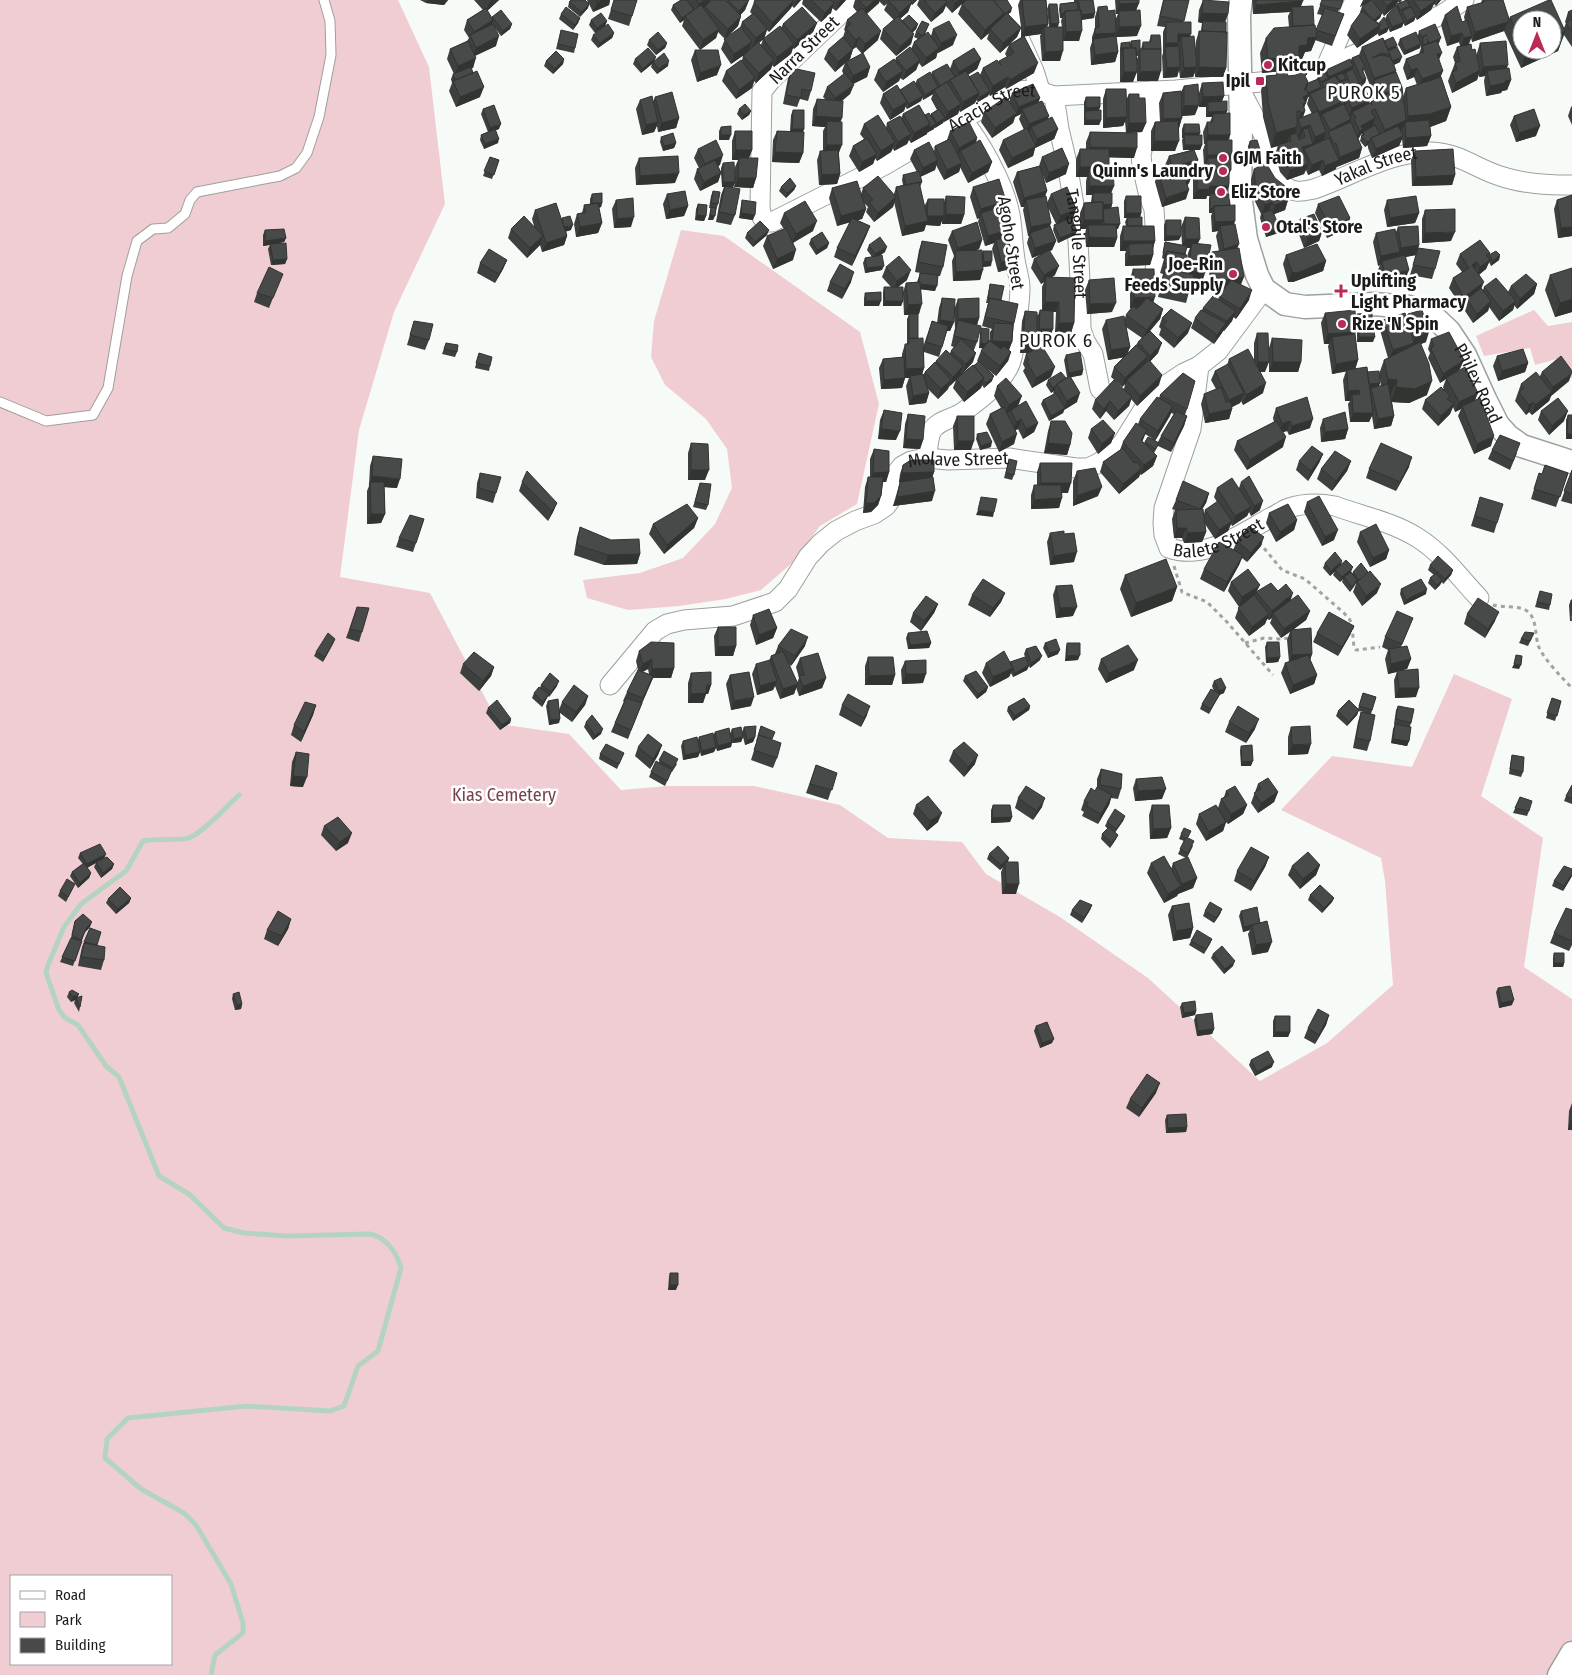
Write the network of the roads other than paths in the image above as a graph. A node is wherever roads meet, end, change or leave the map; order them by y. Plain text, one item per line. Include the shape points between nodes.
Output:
1 (324, 0) edge
2 (855, 0) edge
3 (1022, 0) edge
4 (1355, 0) edge
5 (1464, 0) edge
6 (1234, 8) edge
7 (1326, 67) junction
8 (1241, 87) junction
9 (1152, 92) junction
10 (1047, 93) junction
11 (962, 120) junction
12 (1572, 185) edge
13 (766, 222) joint
14 (1155, 277) edge
15 (1264, 289) junction
16 (1199, 366) junction
17 (1100, 389) dead end
18 (0, 402) edge
19 (926, 458) junction
20 (1572, 462) edge
21 (1478, 598) edge
22 (610, 685) dead end
23 (1572, 1653) edge
24 (1559, 1675) edge

1 - 18 lane via 330,22 330,55 319,117 307,154 296,168 280,176 197,192 185,214 168,228 153,229 138,241 127,276 108,388 93,415 46,421
2 - 13 street, Narra Street via 762,91 760,208
3 - 10 street, Tanguile Street via 1012,8 1012,20
4 - 7 street
5 - 7 street, Acacia Street via 1443,14
6 - 8 street
7 - 8 street, Acacia Street via 1292,78
8 - 9 street, Acacia Street
8 - 12 street, Yakal Street via 1264,136 1277,174 1293,191 1314,189 1409,153 1432,152 1453,155 1500,177 1538,184
8 - 15 street via 1241,203 1246,239
9 - 10 street, Acacia Street
9 - 14 street via 1151,118 1141,154 1154,209
10 - 11 street, Acacia Street via 1025,89 1008,93
10 - 17 street, Tanguile Street via 1067,163 1076,223 1081,329 1093,354
11 - 13 street, Acacia Street via 884,166 772,222
11 - 19 street, Agoho Street via 982,148 1007,202 1019,275 1019,305 1008,370 993,388 932,431
15 - 16 street, Molave Street via 1218,351
15 - 20 street, Philex Road via 1285,304 1305,307 1374,304 1409,307 1431,314 1449,331 1465,355 1484,399 1508,436 1522,446
16 - 19 street, Molave Street via 1169,383 1143,410 1122,444 1088,468 1009,458
16 - 21 street, Balete Street via 1191,429 1164,508 1164,534 1170,548 1181,552 1220,545 1288,508 1310,503 1334,506 1404,530 1419,539 1442,558
19 - 22 street, Molave Street via 902,466 894,476 889,502 882,509 836,531 821,543 775,602 734,616 667,624 655,631
23 - 24 street

